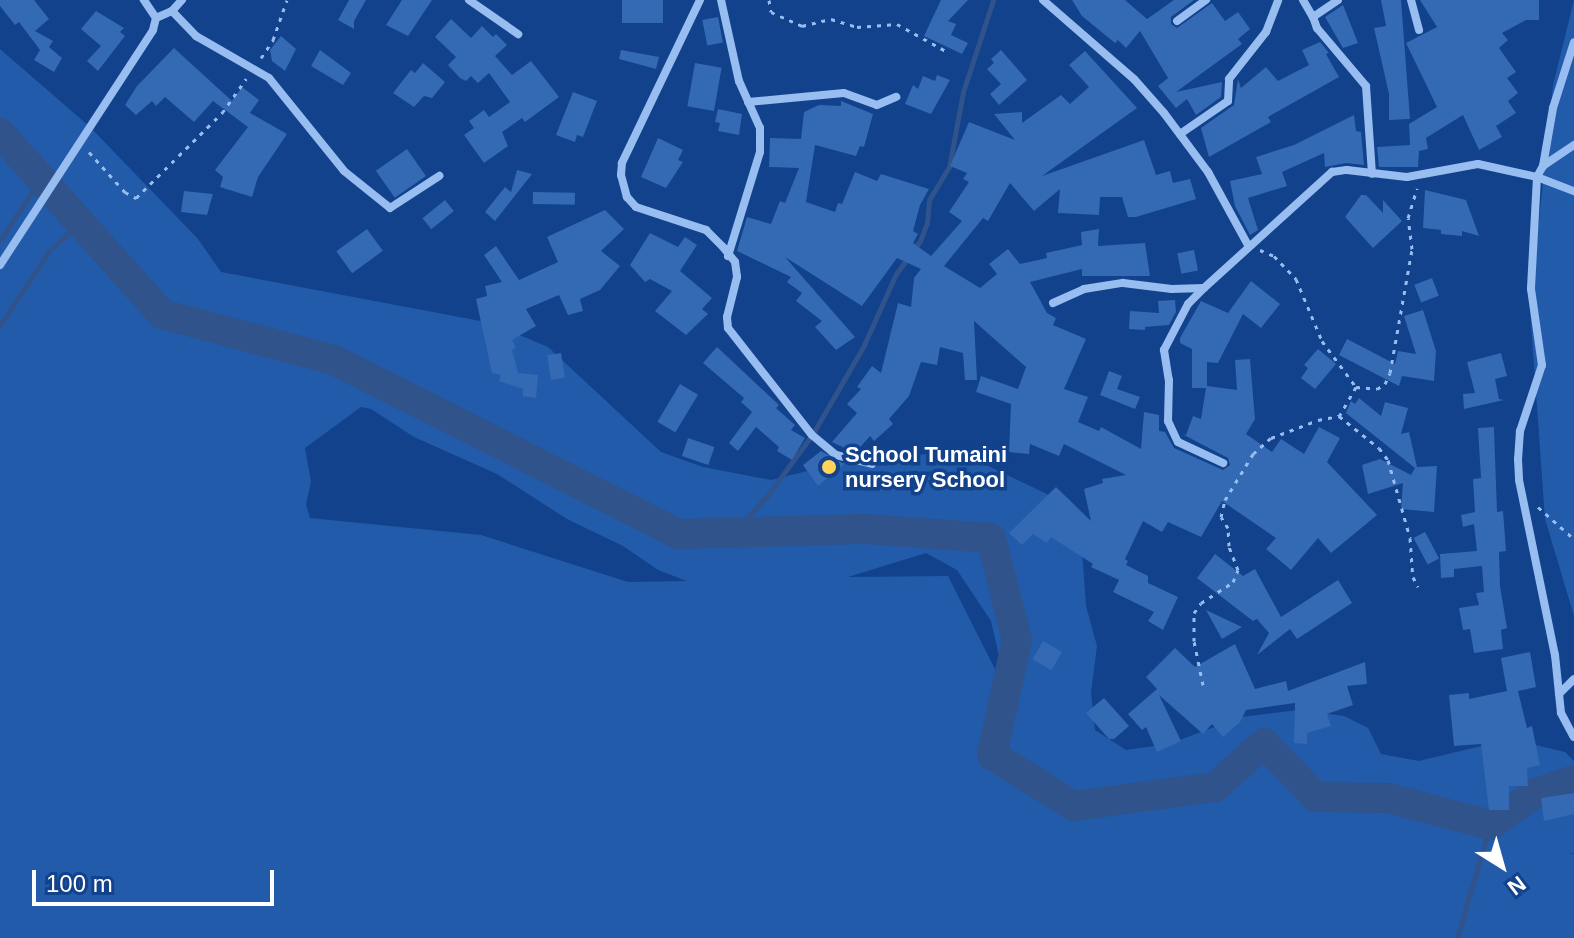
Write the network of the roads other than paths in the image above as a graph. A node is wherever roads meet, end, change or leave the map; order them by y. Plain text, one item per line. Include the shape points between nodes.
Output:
1 (144, 0) edge
2 (182, 0) edge
3 (469, 0) edge
4 (700, 0) edge
5 (721, 0) edge
6 (1043, 0) edge
7 (1206, 0) edge
8 (1278, 0) edge
9 (1303, 0) edge
10 (1338, 0) edge
11 (1411, 0) edge
12 (172, 11) junction
13 (1313, 17) junction
14 (156, 18) junction
15 (1177, 21) dead end
16 (1419, 30) dead end
17 (518, 34) dead end
18 (1574, 42) edge
19 (896, 97) dead end
20 (748, 102) junction
21 (1180, 134) junction
22 (1574, 145) edge
23 (1543, 166) junction
24 (1372, 174) junction
25 (439, 176) dead end
26 (1537, 177) junction
27 (1574, 191) edge
28 (1248, 245) junction
29 (728, 256) junction
30 (0, 265) edge
31 (1204, 288) junction
32 (1053, 303) dead end
33 (1223, 463) dead end
34 (872, 464) dead end
35 (1574, 679) edge
36 (1559, 694) junction
37 (1574, 737) edge

1 - 14 street
2 - 12 street
3 - 17 street
4 - 29 street via 647,107 621,175 636,207 706,230
5 - 20 street
6 - 21 street via 1134,79
7 - 15 street
8 - 21 street via 1266,32 1229,79 1228,101
9 - 13 street
10 - 13 street
11 - 16 street
12 - 14 street
12 - 25 street via 196,36 269,78 344,171 390,208
13 - 24 street via 1366,86
14 - 30 street
18 - 23 street via 1553,108
19 - 20 street via 877,105 844,93
20 - 29 street via 760,128 760,152
21 - 28 street via 1208,172
22 - 23 street
23 - 26 street
24 - 26 street via 1397,177 1478,164
24 - 28 street via 1332,172
26 - 27 street
26 - 36 street via 1531,289 1542,365 1520,431 1519,480
28 - 31 street
29 - 34 street via 735,262 737,277 728,328 812,435 836,455
31 - 32 street via 1123,283 1084,289
31 - 33 street via 1188,304 1164,350 1168,421 1178,442
35 - 36 street
36 - 37 street via 1561,713

